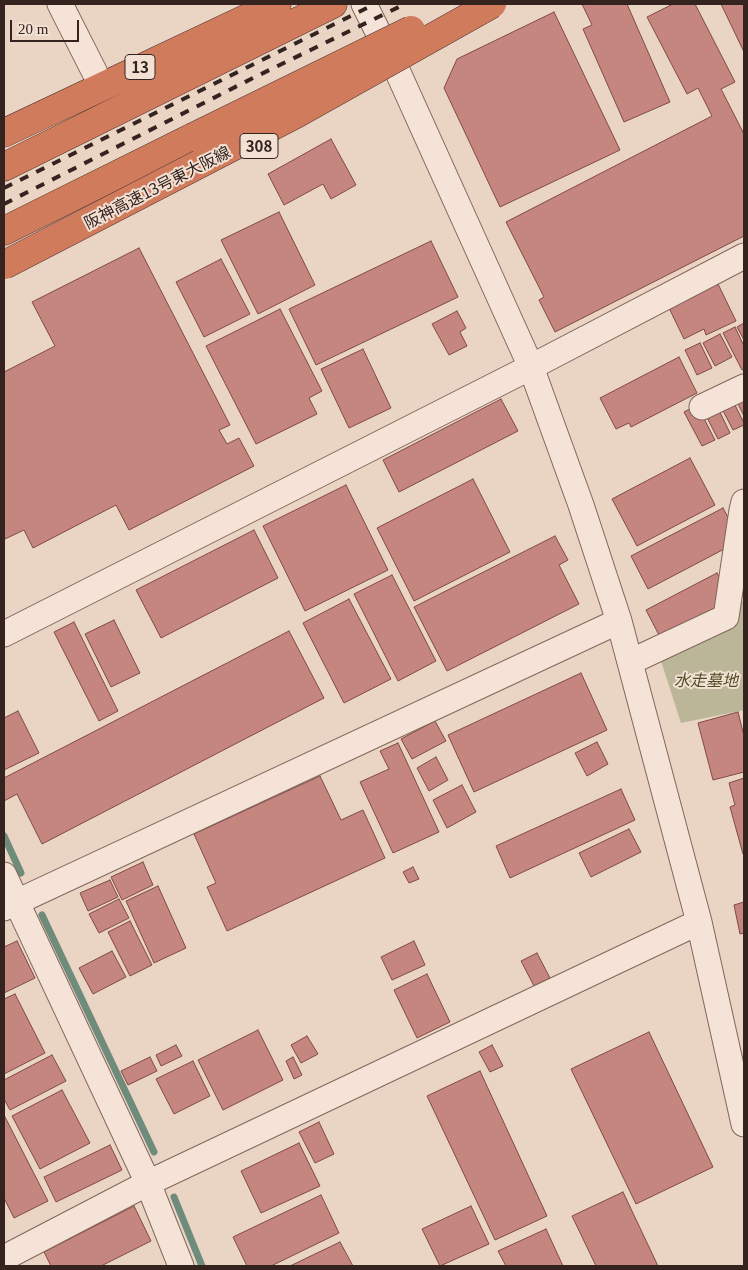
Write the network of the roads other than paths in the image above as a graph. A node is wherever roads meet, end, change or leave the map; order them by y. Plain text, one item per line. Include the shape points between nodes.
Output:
1 (60, 4) edge
2 (246, 4) edge
3 (277, 4) edge
4 (333, 4) edge
5 (364, 4) edge
6 (464, 4) edge
7 (492, 4) edge
8 (507, 4) edge
9 (396, 68) junction
10 (95, 73) junction
11 (4, 119) edge
12 (4, 133) edge
13 (4, 167) edge
14 (4, 231) edge
15 (744, 256) edge
16 (4, 265) edge
17 (4, 276) edge
18 (530, 367) junction
19 (744, 387) edge
20 (702, 407) dead end
21 (744, 502) edge
22 (619, 621) junction
23 (4, 634) edge
24 (630, 662) junction
25 (4, 875) edge
26 (10, 904) edge
27 (699, 922) junction
28 (744, 1124) edge
29 (148, 1184) junction
30 (4, 1258) edge
31 (181, 1266) edge

1 - 10 street
2 - 10 highway
3 - 12 highway, 13
4 - 13 highway
5 - 9 street
6 - 14 highway, bridge
7 - 16 highway, 阪神高速13号東大阪線, bridge via 296,114
8 - 9 highway, 308
9 - 17 highway, 308 via 344,100 164,196
9 - 18 street
10 - 11 highway
15 - 18 street
18 - 22 street
18 - 23 street
19 - 20 street
21 - 24 street via 726,617
22 - 24 street
22 - 26 street
24 - 27 street
25 - 26 street
26 - 29 street
27 - 28 street
27 - 29 street
29 - 30 street
29 - 31 street

